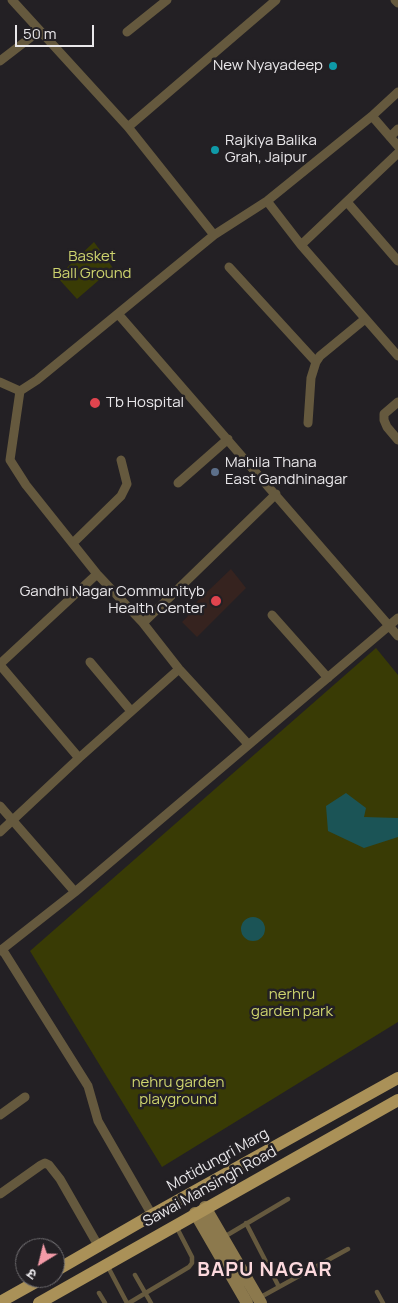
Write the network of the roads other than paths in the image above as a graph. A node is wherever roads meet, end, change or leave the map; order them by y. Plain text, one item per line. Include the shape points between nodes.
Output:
1 (12, 0) edge
2 (167, 0) edge
3 (276, 0) edge
4 (395, 0) edge
5 (398, 3) edge
6 (40, 30) junction
7 (126, 32) dead end
8 (0, 61) edge
9 (398, 92) edge
10 (372, 116) junction
11 (128, 128) junction
12 (398, 128) edge
13 (390, 136) junction
14 (398, 146) edge
15 (398, 153) edge
16 (267, 202) junction
17 (346, 202) junction
18 (214, 235) junction
19 (301, 245) junction
20 (398, 262) edge
21 (229, 267) dead end
22 (119, 315) junction
23 (366, 319) junction
24 (398, 356) edge
25 (316, 362) junction
26 (0, 382) edge
27 (20, 391) junction
28 (398, 402) edge
29 (308, 423) dead end
30 (228, 439) junction
31 (398, 440) edge
32 (121, 460) dead end
33 (178, 483) dead end
34 (276, 494) junction
35 (73, 542) junction
36 (97, 574) junction
37 (272, 615) dead end
38 (398, 618) edge
39 (143, 623) junction
40 (389, 626) junction
41 (398, 636) edge
42 (90, 662) dead end
43 (0, 664) edge
44 (179, 669) junction
45 (328, 678) junction
46 (130, 711) junction
47 (248, 744) junction
48 (79, 758) junction
49 (0, 806) edge
50 (14, 820) junction
51 (0, 832) edge
52 (75, 892) junction
53 (1, 950) edge
54 (398, 1078) edge
55 (25, 1097) dead end
56 (398, 1100) edge
57 (0, 1115) edge
58 (0, 1194) edge
59 (288, 1199) dead end
60 (200, 1210) junction
61 (152, 1215) junction
62 (246, 1223) junction
63 (175, 1225) junction
64 (223, 1237) junction
65 (99, 1247) junction
66 (348, 1249) dead end
67 (106, 1264) junction
68 (65, 1266) edge
69 (135, 1276) dead end
70 (279, 1287) junction
71 (25, 1288) edge
72 (377, 1292) dead end
73 (99, 1293) dead end
74 (145, 1293) junction
75 (256, 1301) edge
76 (0, 1302) edge
77 (38, 1303) edge
78 (105, 1303) edge
79 (128, 1303) edge
80 (151, 1303) edge
81 (384, 1303) edge

1 - 6 street
2 - 7 street
3 - 11 street
4 - 5 street
6 - 8 street
6 - 11 street
9 - 10 street
10 - 13 street
10 - 16 street
11 - 18 street
12 - 13 street
13 - 14 street
15 - 17 street
16 - 18 street
16 - 19 street
17 - 19 street
17 - 20 street
18 - 22 street
19 - 23 street
21 - 25 street
22 - 27 street
22 - 30 street
23 - 24 street
23 - 25 street
25 - 29 street via 311,378
26 - 27 street
27 - 35 street via 10,460 26,485
28 - 31 street via 384,414 384,420
30 - 33 street
30 - 34 street
32 - 35 street via 127,484 121,496
34 - 39 street
34 - 40 street
35 - 36 street
36 - 39 street
36 - 43 street
37 - 45 street
38 - 40 street
39 - 44 street
40 - 41 street
40 - 45 street
42 - 46 street
43 - 48 street
44 - 46 street
44 - 47 street
45 - 47 street
46 - 48 street
47 - 52 street
48 - 50 street
49 - 50 street
50 - 51 street
50 - 52 street
52 - 53 street
53 - 61 street via 88,1086 98,1121
54 - 61 main road, Motidungri Marg
55 - 57 street
56 - 60 main road, Sawai Mansingh Road
58 - 65 street via 41,1165 49,1165
59 - 62 lane
60 - 63 main road, Sawai Mansingh Road
60 - 64 street
60 - 75 street
61 - 65 main road, Motidungri Marg
62 - 64 lane
62 - 70 lane
63 - 67 main road, Sawai Mansingh Road
63 - 74 lane via 192,1263
64 - 75 street
65 - 68 main road, Motidungri Marg
66 - 70 lane
67 - 77 main road, Sawai Mansingh Road
67 - 79 lane
69 - 74 lane
70 - 75 lane
71 - 76 main road
72 - 81 lane
73 - 78 lane
74 - 79 lane
74 - 80 lane

